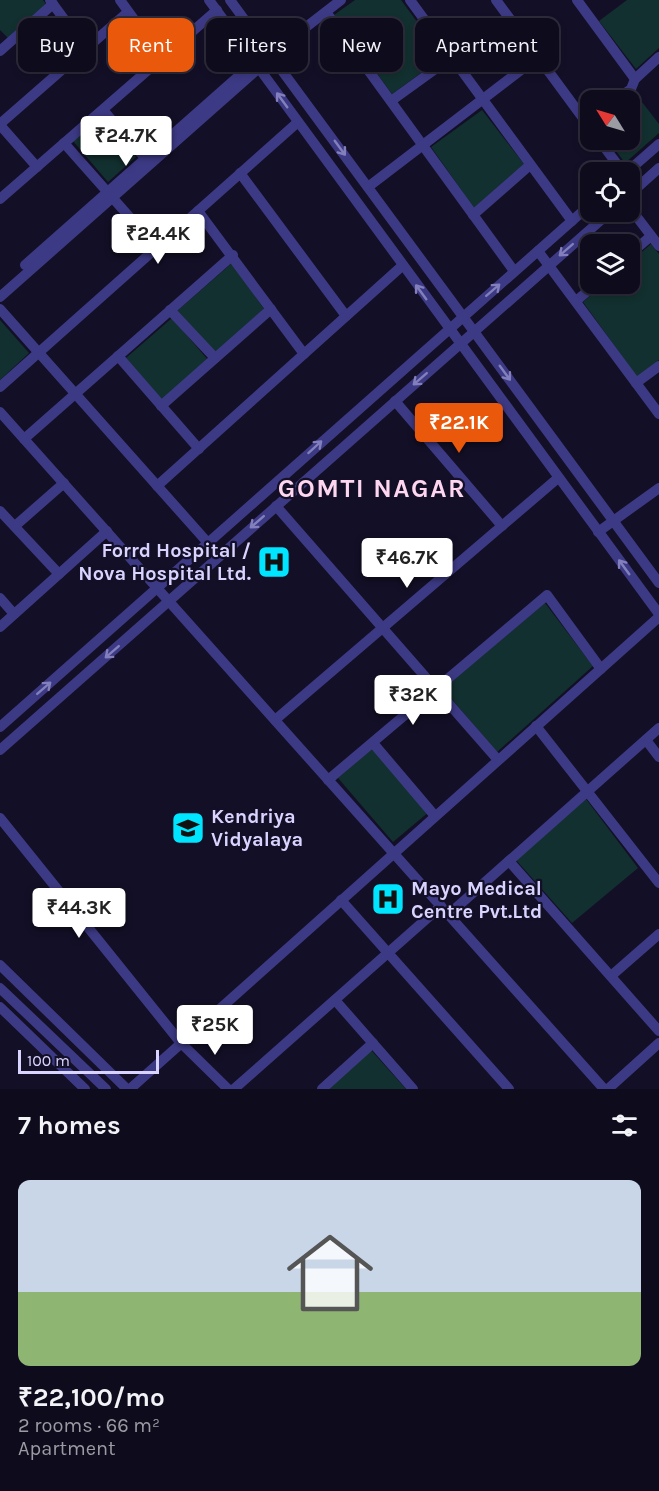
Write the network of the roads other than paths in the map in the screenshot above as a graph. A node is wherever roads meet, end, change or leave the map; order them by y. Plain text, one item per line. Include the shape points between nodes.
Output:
1 (120, 0) edge
2 (209, 0) edge
3 (230, 0) edge
4 (341, 0) edge
5 (410, 0) edge
6 (495, 0) edge
7 (577, 0) edge
8 (51, 2) edge
9 (217, 10) junction
10 (128, 12) junction
11 (326, 12) junction
12 (63, 18) edge
13 (132, 18) edge
14 (223, 18) edge
15 (243, 18) edge
16 (423, 18) edge
17 (509, 18) edge
18 (308, 26) edge
19 (194, 30) edge
20 (96, 40) edge
21 (2, 44) edge
22 (659, 57) edge
23 (60, 72) edge
24 (146, 72) edge
25 (248, 72) edge
26 (248, 72) edge
27 (261, 72) edge
28 (283, 72) edge
29 (431, 72) edge
30 (463, 72) edge
31 (518, 72) edge
32 (549, 72) edge
33 (635, 79) junction
34 (630, 90) edge
35 (483, 99) junction
36 (391, 101) junction
37 (103, 110) junction
38 (580, 112) edge
39 (298, 122) junction
40 (0, 125) edge
41 (64, 143) junction
42 (659, 144) edge
43 (423, 145) junction
44 (606, 150) edge
45 (145, 158) junction
46 (617, 162) edge
47 (637, 162) edge
48 (530, 165) junction
49 (37, 167) junction
50 (659, 168) edge
51 (240, 173) junction
52 (640, 185) edge
53 (368, 187) junction
54 (110, 194) junction
55 (0, 199) edge
56 (198, 211) junction
57 (580, 214) edge
58 (473, 215) junction
59 (572, 221) junction
60 (640, 221) edge
61 (598, 222) edge
62 (651, 236) junction
63 (640, 245) edge
64 (659, 246) edge
65 (157, 248) junction
66 (538, 250) junction
67 (233, 255) junction
68 (549, 265) junction
69 (402, 266) junction
70 (514, 271) junction
71 (0, 287) edge
72 (584, 294) edge
73 (0, 297) edge
74 (576, 301) junction
75 (0, 309) edge
76 (272, 309) junction
77 (171, 310) junction
78 (346, 316) junction
79 (463, 316) junction
80 (448, 329) junction
81 (474, 331) junction
82 (459, 344) junction
83 (38, 353) junction
84 (304, 354) junction
85 (118, 356) junction
86 (215, 358) junction
87 (659, 366) edge
88 (636, 383) junction
89 (0, 387) edge
90 (75, 394) junction
91 (395, 401) junction
92 (161, 405) junction
93 (0, 412) edge
94 (659, 414) edge
95 (24, 439) junction
96 (200, 449) junction
97 (558, 478) junction
98 (64, 483) junction
99 (157, 486) junction
100 (659, 488) edge
101 (276, 506) junction
102 (0, 511) edge
103 (614, 521) junction
104 (15, 526) junction
105 (502, 526) junction
106 (107, 531) junction
107 (598, 532) junction
108 (208, 543) junction
109 (59, 574) junction
110 (659, 583) edge
111 (157, 588) junction
112 (0, 598) edge
113 (169, 601) junction
114 (14, 614) junction
115 (659, 616) edge
116 (0, 627) edge
117 (383, 628) junction
118 (601, 669) junction
119 (435, 688) junction
120 (275, 720) junction
121 (537, 726) junction
122 (0, 727) edge
123 (659, 728) edge
124 (646, 740) junction
125 (373, 743) junction
126 (0, 750) edge
127 (659, 757) edge
128 (498, 760) junction
129 (328, 780) junction
130 (587, 792) junction
131 (435, 816) junction
132 (0, 818) edge
133 (393, 853) junction
134 (509, 861) junction
135 (659, 884) edge
136 (342, 900) junction
137 (444, 910) junction
138 (659, 934) edge
139 (388, 953) junction
140 (0, 965) edge
141 (611, 976) junction
142 (0, 988) edge
143 (335, 1000) junction
144 (0, 1007) edge
145 (659, 1031) edge
146 (659, 1042) edge
147 (181, 1043) junction
148 (373, 1043) junction
149 (505, 1087) edge
150 (85, 1089) edge
151 (106, 1089) edge
152 (129, 1089) edge
153 (228, 1089) edge
154 (234, 1089) edge
155 (322, 1089) edge
156 (413, 1089) edge
157 (606, 1089) edge

1 - 10 street
2 - 9 street
3 - 15 street
4 - 11 street
5 - 16 street
6 - 17 street
7 - 33 street
8 - 12 street
8 - 21 street
9 - 14 street
9 - 19 street
10 - 13 street
10 - 20 street
11 - 18 street
11 - 36 street
22 - 33 street
23 - 40 street
24 - 37 street
25 - 45 street
26 - 54 street
39 -> 27 street
28 -> 53 street
29 - 36 street
30 - 35 street
31 - 35 street
32 - 38 street
33 - 34 street
35 - 43 street
35 - 48 street
36 - 43 street
37 - 41 street
37 - 45 street
39 - 51 street
39 - 69 street
40 - 49 street
41 - 49 street
41 - 54 street
42 - 47 street
43 - 53 street
43 - 58 street
44 - 46 street
45 - 54 street
48 - 58 street
48 - 59 street
49 - 55 street
50 - 52 street
51 - 56 street
51 - 78 street
53 - 79 street
54 - 65 street
54 - 71 street
54 - 73 street
56 - 65 street
56 - 67 street
57 - 59 street
58 - 70 street
59 - 66 street
60 - 62 street
61 -> 68 street
62 - 63 street
62 - 64 street
65 - 83 street
66 - 68 street
66 - 70 street
67 - 76 street
67 - 77 street
68 - 74 street
68 - 81 street
69 - 78 street
80 -> 69 street
79 -> 70 street
72 - 74 street
74 - 88 street
75 - 83 street
76 - 84 street
76 - 86 street
77 - 85 street
77 - 86 street
78 - 84 street
79 - 80 street
79 - 81 street
80 - 82 street
108 -> 80 street
81 - 82 street
81 -> 103 street
82 -> 91 street
82 - 97 street
83 - 89 street
83 - 90 street
84 - 96 street
85 - 90 street
85 - 92 street
86 - 92 street
87 - 88 street
88 - 94 street
90 - 95 street
90 - 99 street
91 - 101 street
91 - 105 street
92 - 96 street
93 - 95 street
95 - 98 street
96 - 99 street
97 - 105 street
97 - 107 street
98 - 104 street
98 - 106 street
99 - 108 street
100 - 103 street
101 -> 113 street
101 - 117 street
102 - 104 street
103 - 107 street
103 - 110 street
104 - 109 street
105 - 117 street
106 - 109 street
106 - 111 street
115 -> 107 street
108 - 111 street
109 - 114 street
111 - 113 street
122 -> 111 street
112 - 114 street
113 - 120 street
113 -> 126 street
114 - 116 street
115 - 118 street
117 - 119 street
117 - 120 street
118 - 119 street via 547,595
118 - 121 street
119 - 125 street
119 - 128 street
120 - 129 street
121 - 128 street
121 - 130 street
123 - 124 street
124 - 127 street
124 - 130 street
125 - 129 street
125 - 131 street
128 - 131 street
129 - 133 street
130 - 134 street
130 - 135 street
131 - 133 street
132 - 147 street
133 - 136 street
133 - 137 street
134 - 137 street
134 - 141 street
136 - 139 street
136 - 147 street
137 - 139 street
137 - 157 street
138 - 141 street
139 - 143 street
139 - 149 street
140 - 152 street
141 - 145 street
142 - 151 street
143 - 148 street
143 - 154 street
144 - 150 street
146 - 157 street
147 - 152 street
147 - 153 street
148 - 155 street
148 - 156 street

